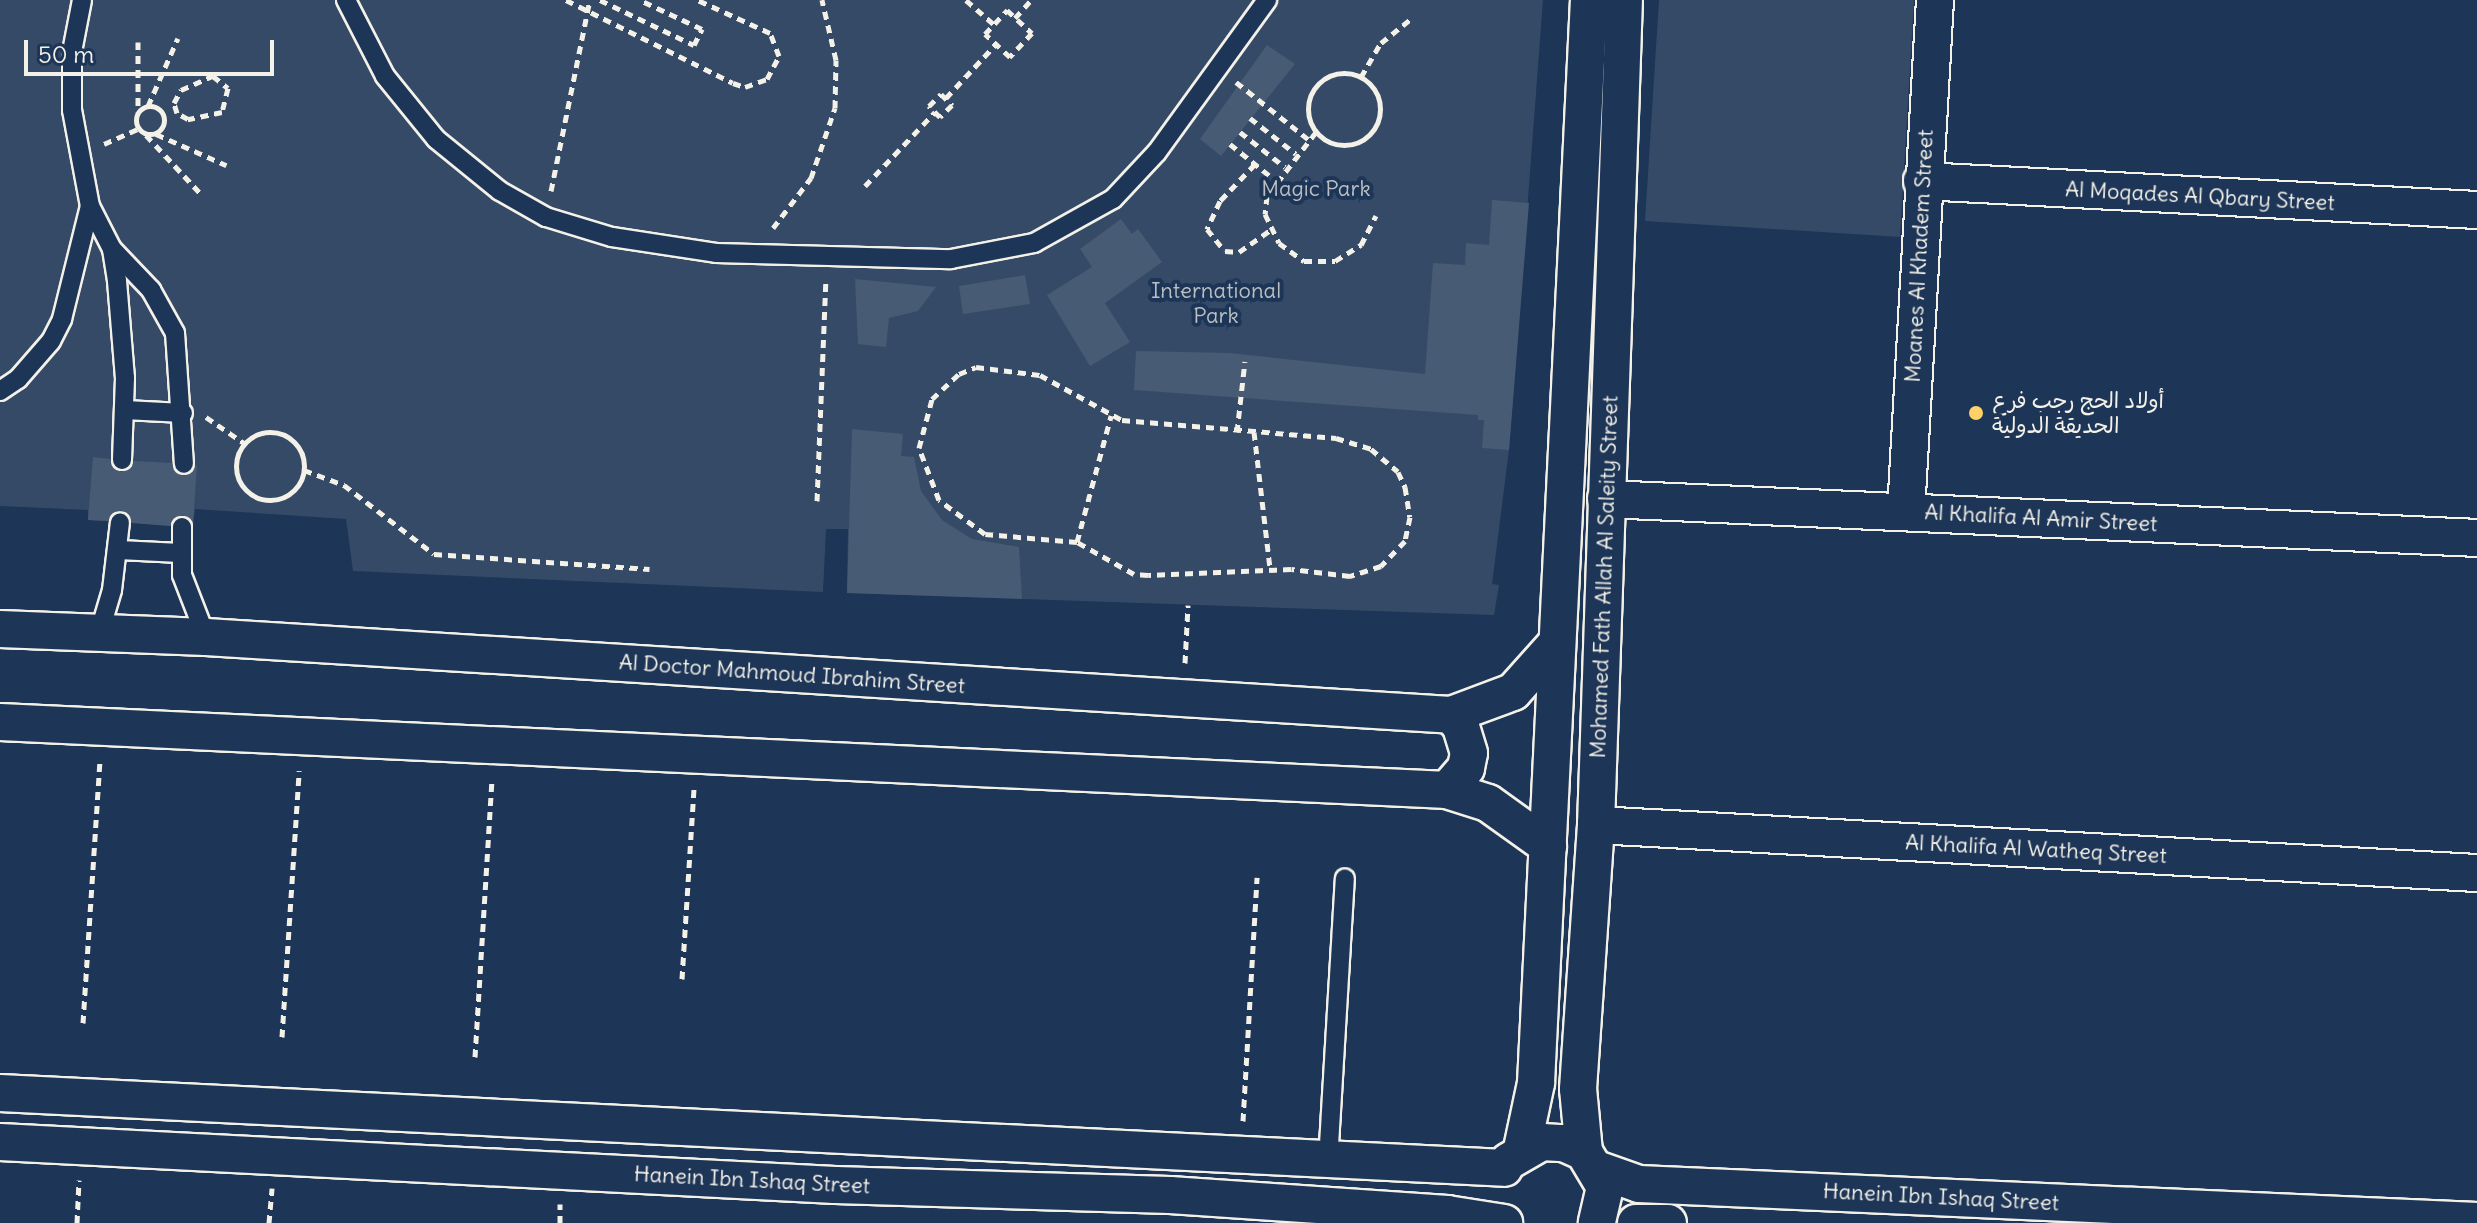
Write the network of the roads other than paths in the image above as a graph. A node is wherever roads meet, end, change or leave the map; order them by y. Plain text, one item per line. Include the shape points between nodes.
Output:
1 (82, 0) edge
2 (346, 0) edge
3 (1267, 0) edge
4 (1589, 0) edge
5 (1624, 0) edge
6 (1935, 0) edge
7 (1922, 181) junction
8 (90, 206) junction
9 (2477, 210) edge
10 (112, 249) junction
11 (0, 391) edge
12 (125, 410) junction
13 (183, 413) junction
14 (122, 460) dead end
15 (184, 464) dead end
16 (1606, 499) junction
17 (1906, 512) junction
18 (120, 522) dead end
19 (182, 527) dead end
20 (2477, 538) edge
21 (119, 550) junction
22 (180, 553) junction
23 (0, 629) edge
24 (99, 634) junction
25 (206, 637) junction
26 (1557, 643) junction
27 (1451, 715) junction
28 (0, 722) edge
29 (1447, 790) junction
30 (1596, 825) junction
31 (1548, 846) junction
32 (2477, 873) edge
33 (1345, 879) dead end
34 (0, 1093) edge
35 (0, 1142) edge
36 (1513, 1159) junction
37 (1591, 1161) junction
38 (1328, 1162) junction
39 (2477, 1221) edge
40 (1504, 1223) edge
41 (1597, 1223) edge
42 (1636, 1223) edge
43 (1658, 1223) edge
44 (1668, 1223) edge

1 - 8 lane via 72,52 72,110
2 - 3 lane via 385,76 436,139 500,191 546,217 652,244 827,256 980,256 1061,232 1135,177
4 - 26 street, Mohamed Fath Allah Al Saleity Street
5 - 16 street, Mohamed Fath Allah Al Saleity Street
6 - 7 street, Moanes Al Khadem Street
7 - 9 street, Al Moqades Al Qbary Street
7 - 17 street, Moanes Al Khadem Street
8 - 10 lane
8 - 11 lane via 62,319 51,341 18,379
10 - 12 lane via 123,335
10 - 13 lane via 151,290 175,333
12 - 13 lane
12 - 14 lane
13 - 15 lane
16 - 17 street, Al Khalifa Al Amir Street
16 - 30 street, Mohamed Fath Allah Al Saleity Street
17 - 20 street, Al Khalifa Al Amir Street
18 - 21 lane
19 - 22 lane
21 - 22 lane
21 - 24 lane
22 - 25 lane via 187,597
23 - 24 street, Al Doctor Mahmoud Ibrahim Street
24 - 25 street, Al Doctor Mahmoud Ibrahim Street
25 - 27 street, Al Doctor Mahmoud Ibrahim Street
26 - 27 street, Al Doctor Mahmoud Ibrahim Street via 1513,692
26 - 31 street, Mohamed Fath Allah Al Saleity Street
27 - 29 street via 1461,726 1469,753 1466,768
28 - 29 street
29 - 31 street via 1488,803
30 - 32 street, Al Khalifa Al Watheq Street
30 - 37 street, Mohamed Fath Allah Al Saleity Street via 1578,1089
31 - 36 street, Mohamed Fath Allah Al Saleity Street via 1536,1083
33 - 38 lane
34 - 38 street
35 - 40 street, Hanein Ibn Ishaq Street via 820,1184 1170,1195 1447,1214
36 - 37 street, Hanein Ibn Ishaq Street via 1542,1142 1564,1143
36 - 38 street
36 - 40 street, Mohamed Fath Allah Al Saleity Street via 1497,1186
37 - 39 street, Hanein Ibn Ishaq Street via 1639,1184
37 - 41 street, Mohamed Fath Allah Al Saleity Street via 1604,1204
42 - 43 street
43 - 44 street

